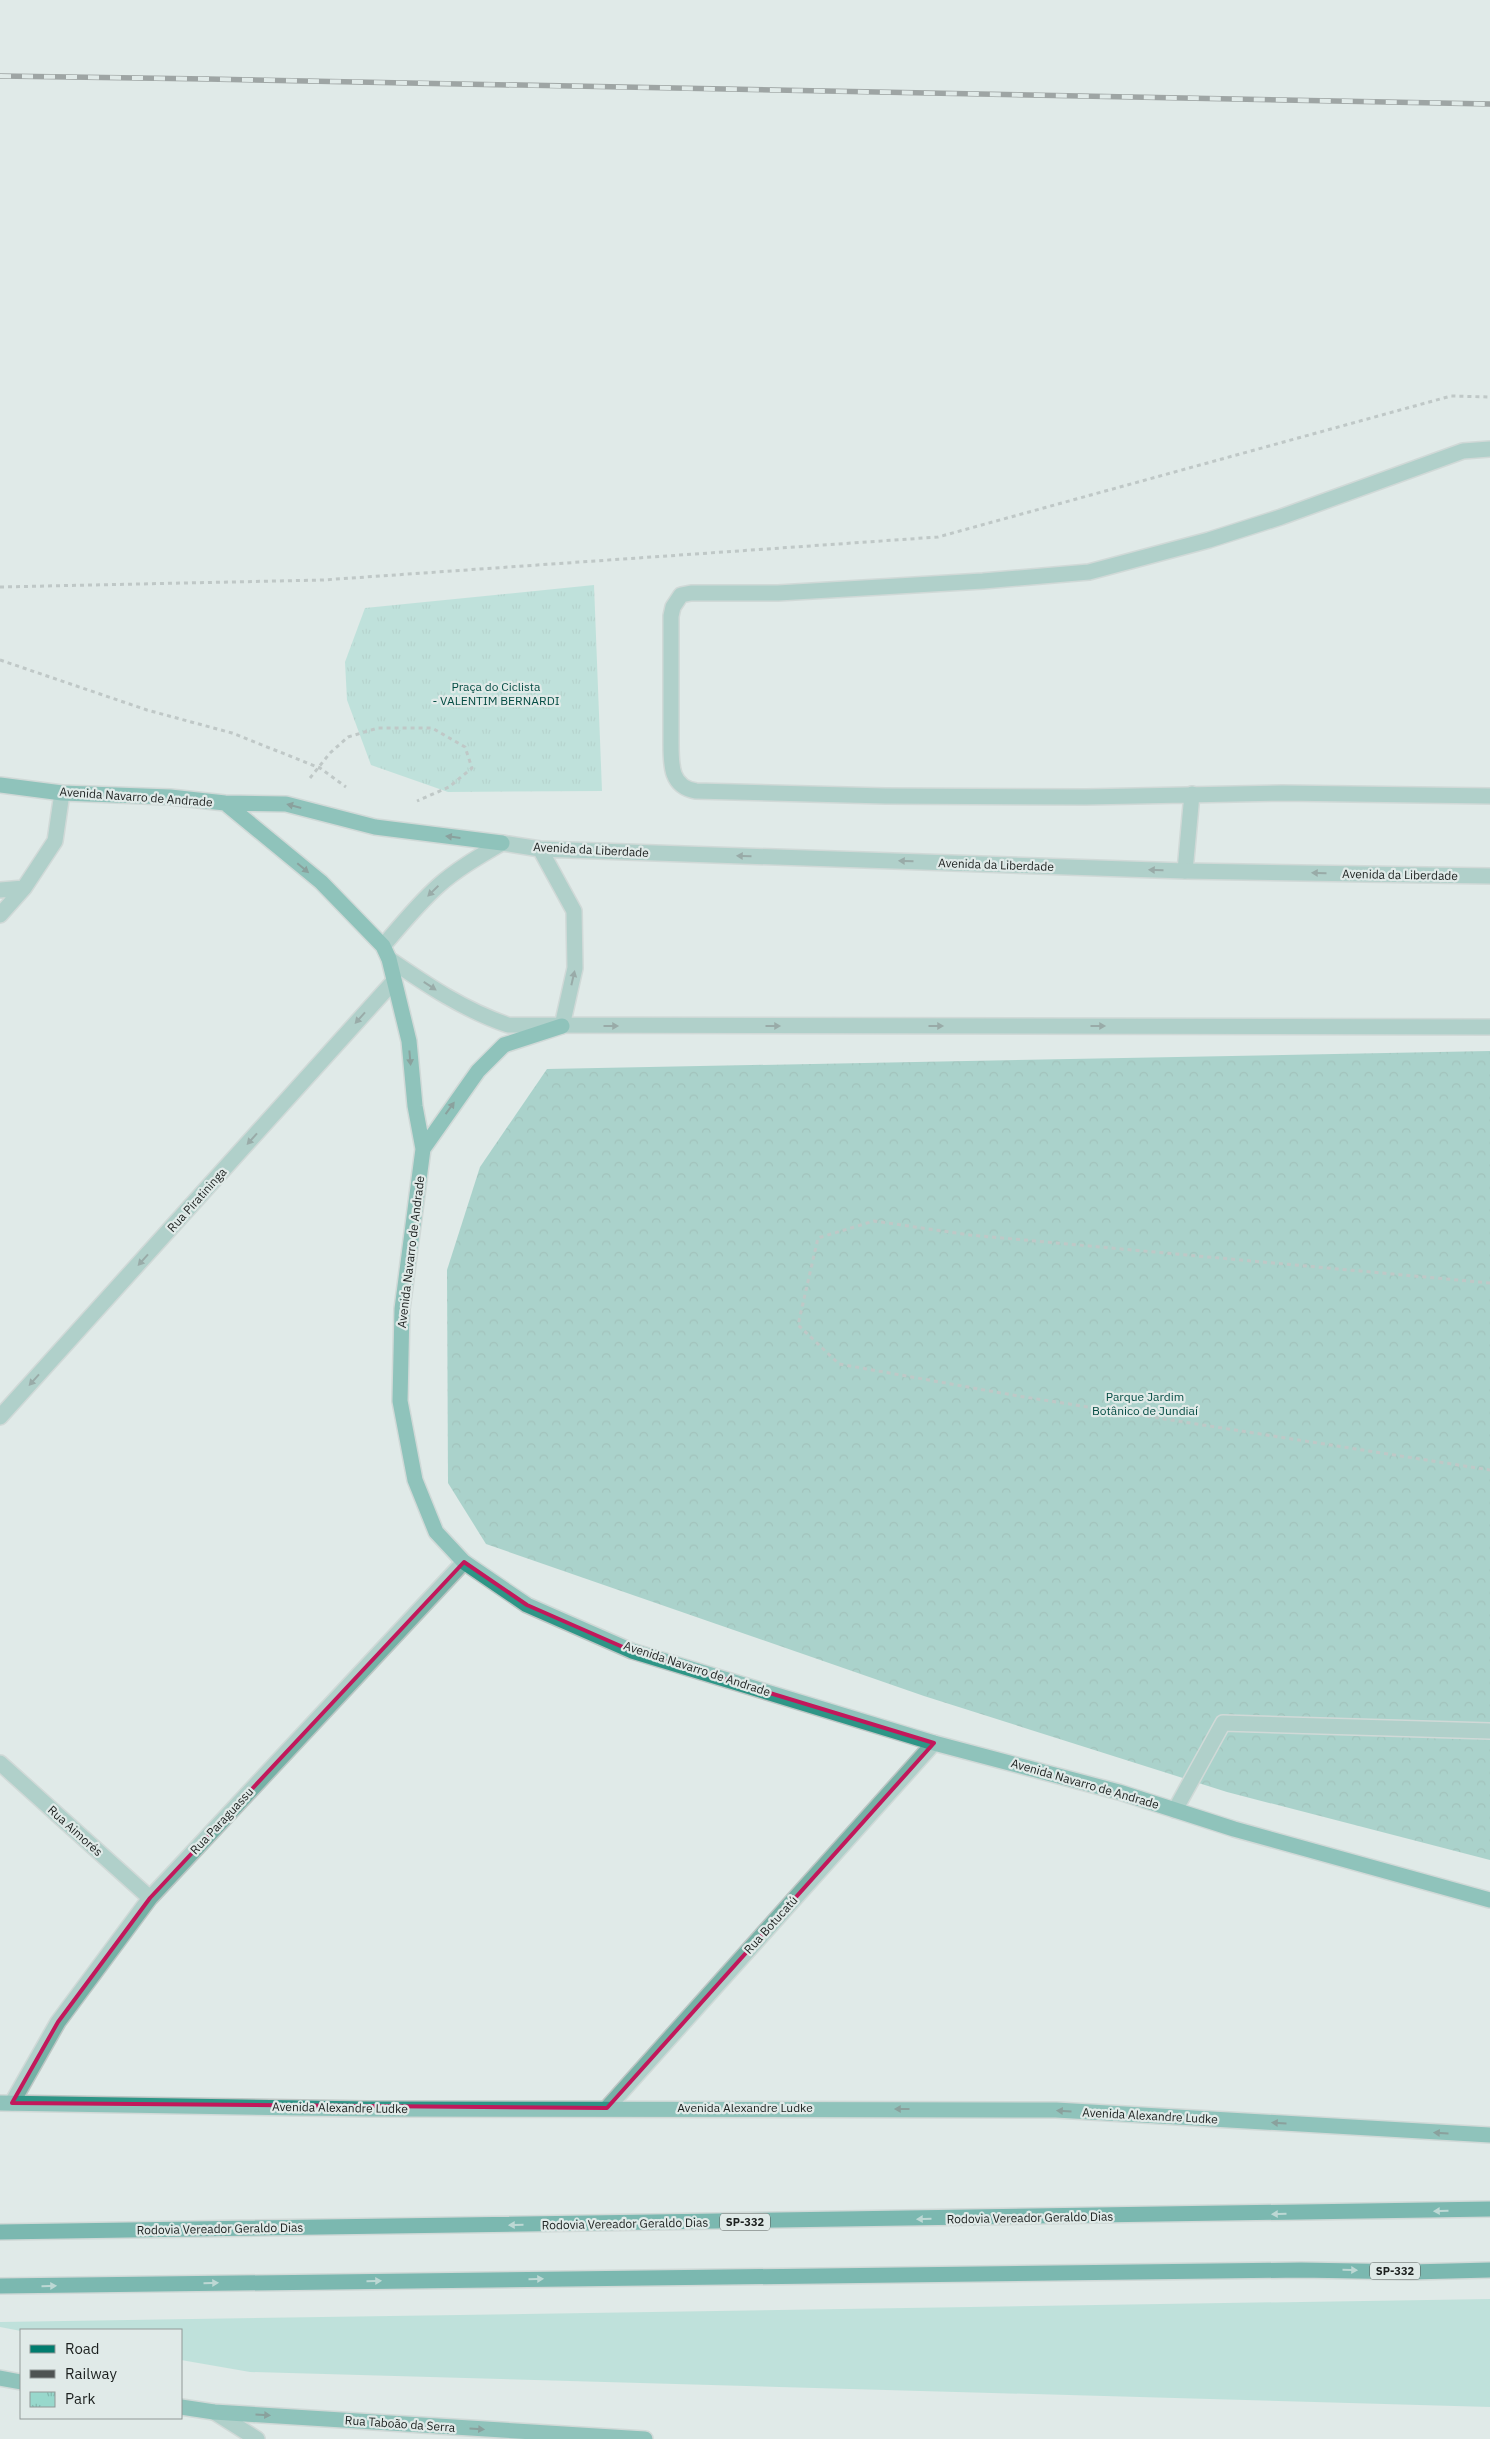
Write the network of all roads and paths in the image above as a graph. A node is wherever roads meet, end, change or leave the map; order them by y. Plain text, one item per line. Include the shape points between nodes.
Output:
1 (1490, 397) edge
2 (1490, 449) edge
3 (0, 587) edge
4 (0, 660) edge
5 (320, 768) junction
6 (0, 786) edge
7 (347, 788) dead end
8 (62, 793) junction
9 (1192, 794) junction
10 (1490, 796) edge
11 (407, 800) dead end
12 (226, 803) junction
13 (502, 843) junction
14 (540, 849) junction
15 (1185, 871) junction
16 (1490, 876) edge
17 (24, 888) junction
18 (0, 890) edge
19 (0, 915) edge
20 (386, 953) junction
21 (393, 982) junction
22 (562, 1026) junction
23 (1490, 1027) edge
24 (423, 1149) junction
25 (1490, 1283) edge
26 (0, 1417) edge
27 (1490, 1470) edge
28 (464, 1562) junction
29 (1490, 1731) edge
30 (934, 1743) junction
31 (0, 1763) edge
32 (1175, 1810) junction
33 (150, 1898) junction
34 (1490, 1900) edge
35 (6, 2103) edge
36 (607, 2108) junction
37 (1490, 2136) edge
38 (1490, 2209) edge
39 (0, 2232) edge
40 (1490, 2270) edge
41 (0, 2286) edge
42 (0, 2378) edge
43 (20, 2382) edge
44 (182, 2407) edge
45 (214, 2412) junction
46 (257, 2439) edge
47 (628, 2439) edge
48 (645, 2439) edge

1 - 3 path via 1452,396 938,537 323,580
2 - 9 street via 1463,451 1281,517 1089,572 778,594 691,593 681,595 673,607 671,765 675,781 686,790 884,796
4 - 5 path via 147,710 232,733
5 - 7 path
5 - 11 path via 330,753 348,737 378,728 432,728 465,747 472,768 449,787 416,801
6 - 8 main road, Avenida Navarro de Andrade
8 - 12 main road, Avenida Navarro de Andrade via 170,796
8 - 17 street via 55,842
9 - 10 street
9 - 15 street
13 -> 12 main road via 376,827 286,804
12 -> 20 main road, Avenida Navarro de Andrade via 321,882
13 - 14 street, Avenida da Liberdade
13 -> 20 street via 438,886 414,910
15 -> 14 street, Avenida da Liberdade
22 -> 14 street via 575,968 574,911
16 -> 15 street, Avenida da Liberdade
17 - 18 street
17 - 19 street
20 - 21 main road, Avenida Navarro de Andrade
20 -> 22 street via 435,990 479,1015 508,1025
21 -> 24 main road, Avenida Navarro de Andrade via 409,1041
21 -> 26 street, Rua Piratininga
22 -> 23 street
24 -> 22 main road via 478,1070 504,1045
24 - 28 main road, Avenida Navarro de Andrade via 402,1309 400,1401 415,1480 436,1532
25 - 27 path via 970,1235 874,1221 818,1238 798,1326 840,1364
28 - 30 main road, Avenida Navarro de Andrade via 527,1605 632,1650
28 - 33 street, Rua Paraguassu
29 - 32 street via 1223,1723
30 - 32 main road, Avenida Navarro de Andrade
30 - 36 street, Rua Botucatú
31 - 33 street, Rua Aimorés
32 - 34 main road, Avenida Navarro de Andrade
33 - 35 street, Rua Paraguassu via 58,2022
35 - 36 main road, Avenida Alexandre Ludke via 367,2109
37 -> 36 main road, Avenida Alexandre Ludke via 1056,2110
38 -> 39 main road, Rodovia Vereador Geraldo Dias / SP-332
41 -> 40 main road, SP-332
42 - 43 main road
44 - 45 main road, Rua Taboão da Serra
45 - 46 street
45 -> 47 main road, Rua Taboão da Serra
47 - 48 main road, Rua Taboão da Serra

